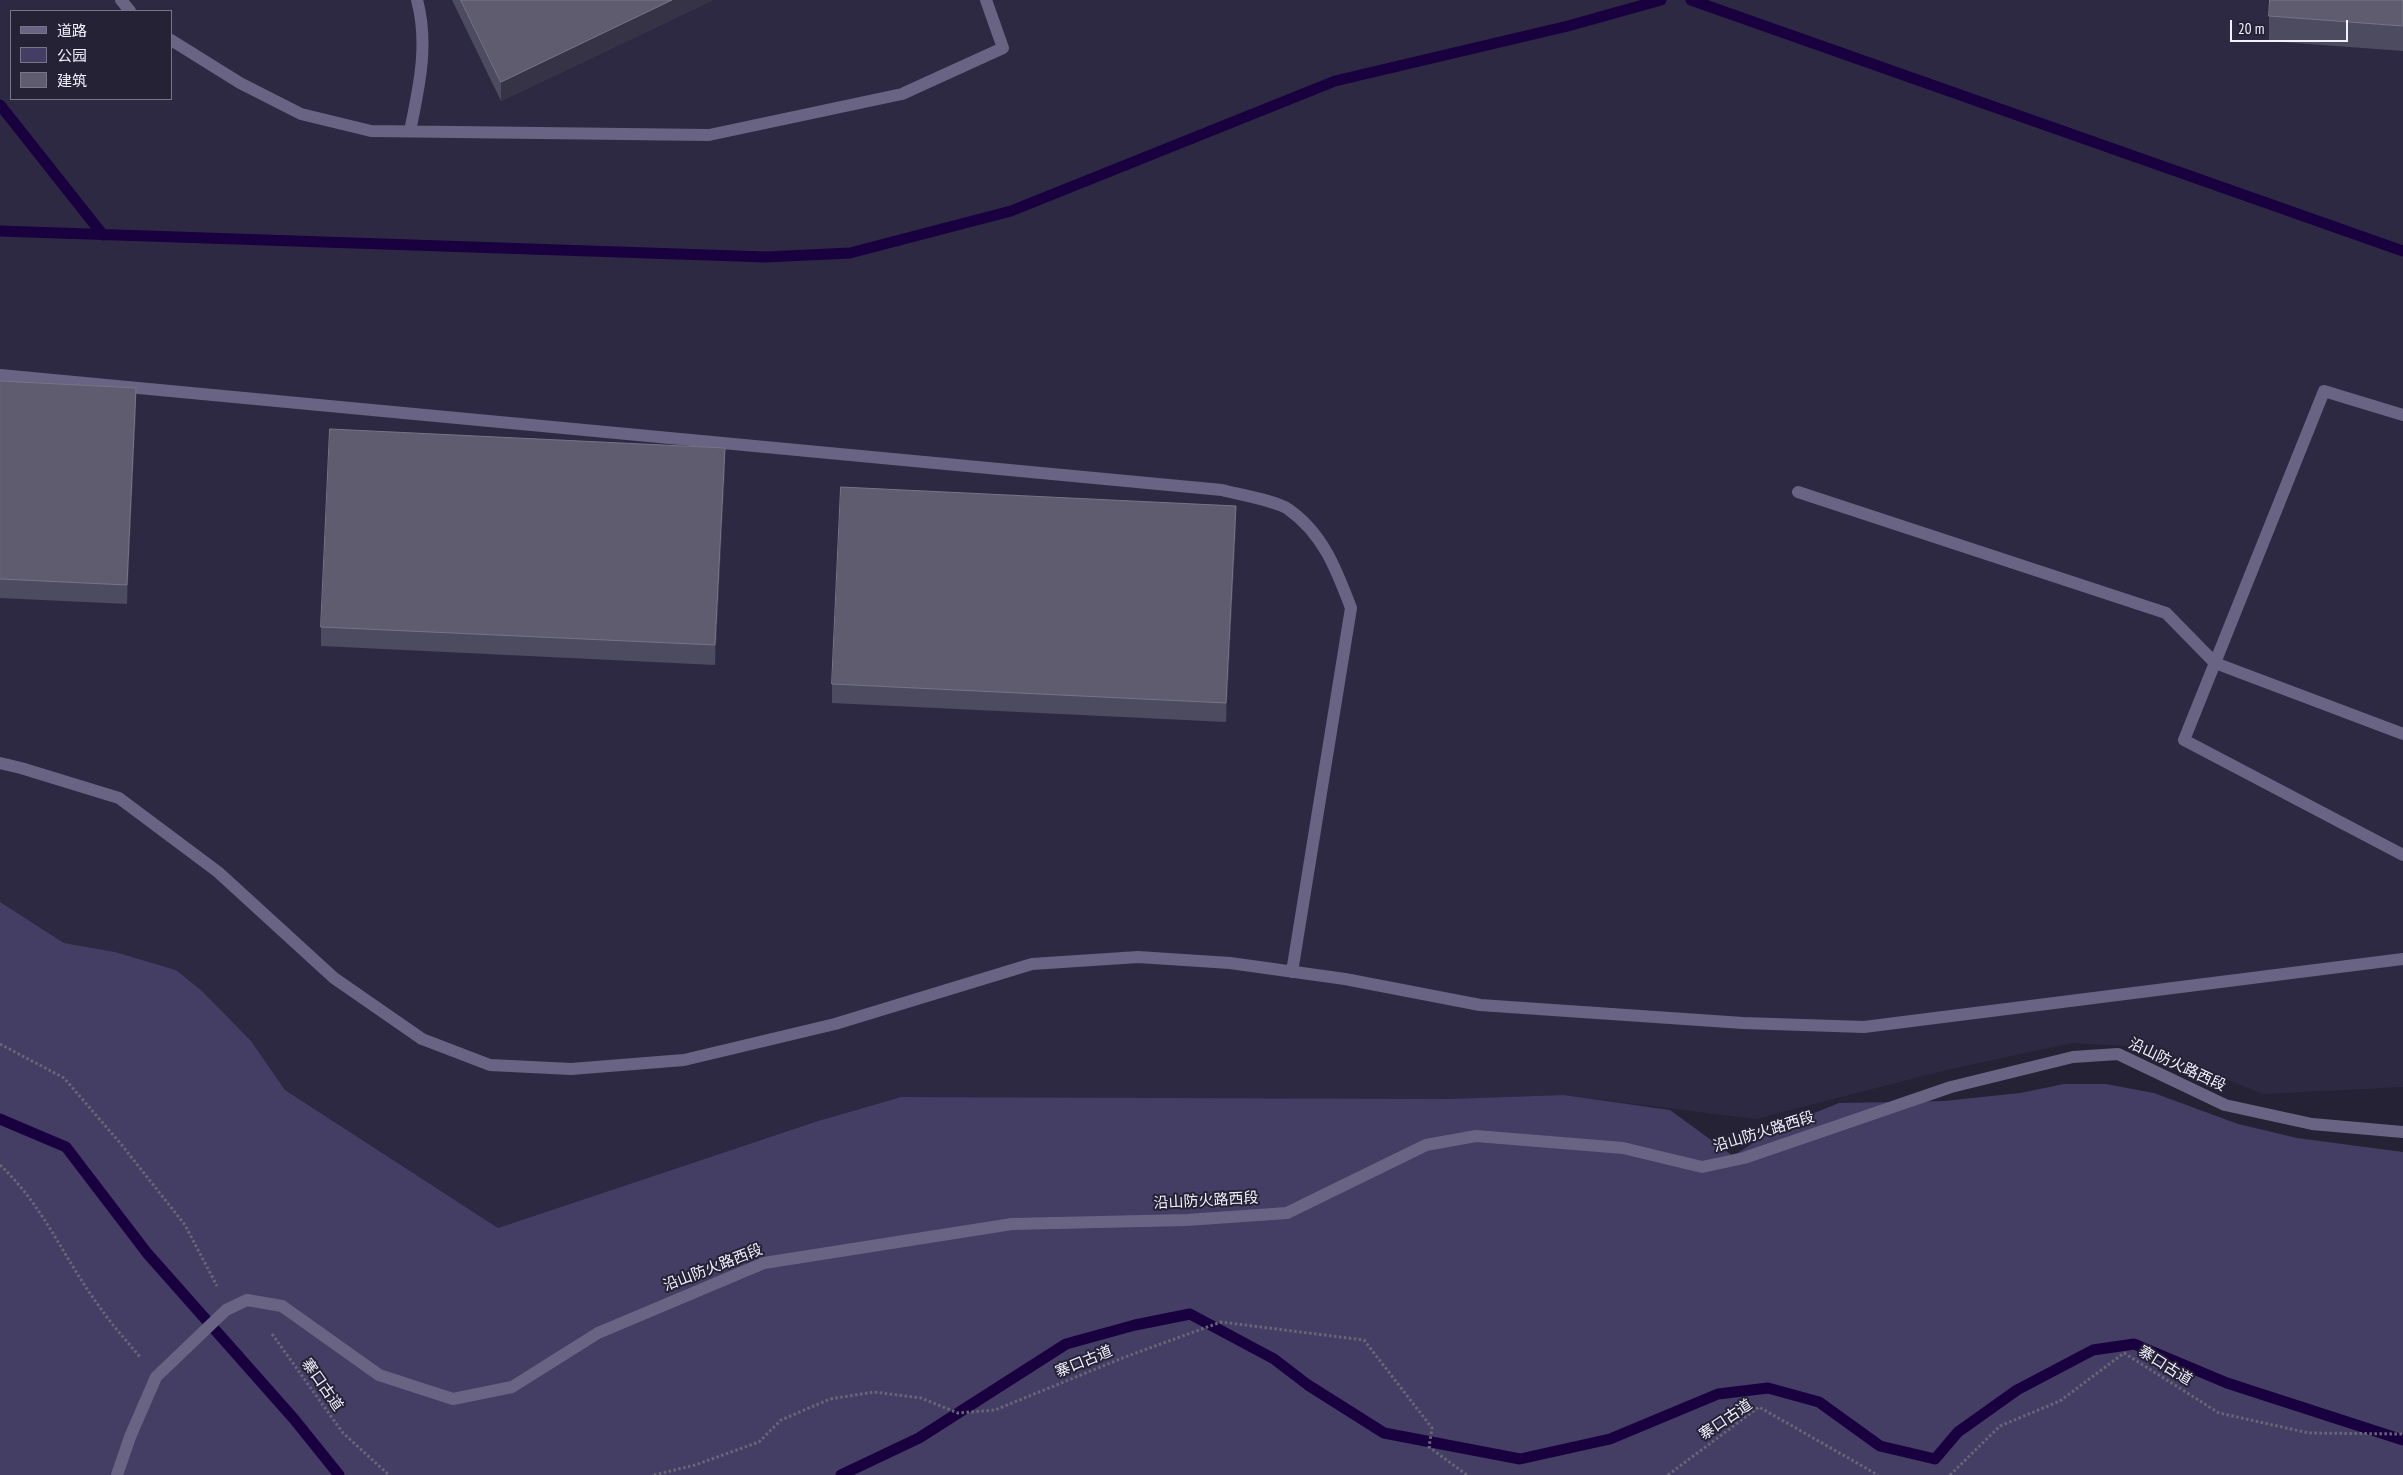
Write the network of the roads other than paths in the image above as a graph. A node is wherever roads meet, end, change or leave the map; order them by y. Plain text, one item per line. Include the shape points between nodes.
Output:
1 (121, 0) edge
2 (417, 0) edge
3 (986, 0) edge
4 (129, 10) edge
5 (172, 41) edge
6 (410, 131) junction
7 (0, 375) edge
8 (2403, 416) edge
9 (1798, 492) dead end
10 (2215, 663) junction
11 (2403, 734) edge
12 (0, 763) edge
13 (2403, 855) edge
14 (2403, 958) edge
15 (1292, 972) junction
16 (2403, 1132) edge
17 (117, 1475) edge

1 - 4 street
2 - 6 street via 421,14 422,75
3 - 6 street via 1004,48 902,94 709,135
5 - 6 street via 240,83 300,114 371,131
7 - 15 street via 1222,490 1287,508 1320,539 1352,608
8 - 10 street via 2324,391
9 - 10 street via 2166,613
10 - 11 street
10 - 13 street via 2184,740
12 - 15 street via 119,798 218,872 334,978 422,1039 490,1065 571,1069 684,1060 835,1024 1032,964 1138,957 1230,962
14 - 15 street via 1864,1027 1743,1023 1480,1005
16 - 17 street, 沿山防火路西段 via 2312,1124 2225,1104 2118,1054 2073,1057 1951,1087 1744,1158 1702,1167 1623,1148 1476,1136 1426,1145 1287,1213 1187,1220 1012,1224 764,1264 598,1332 512,1387 453,1399 379,1375 282,1306 248,1300 228,1309 156,1377

